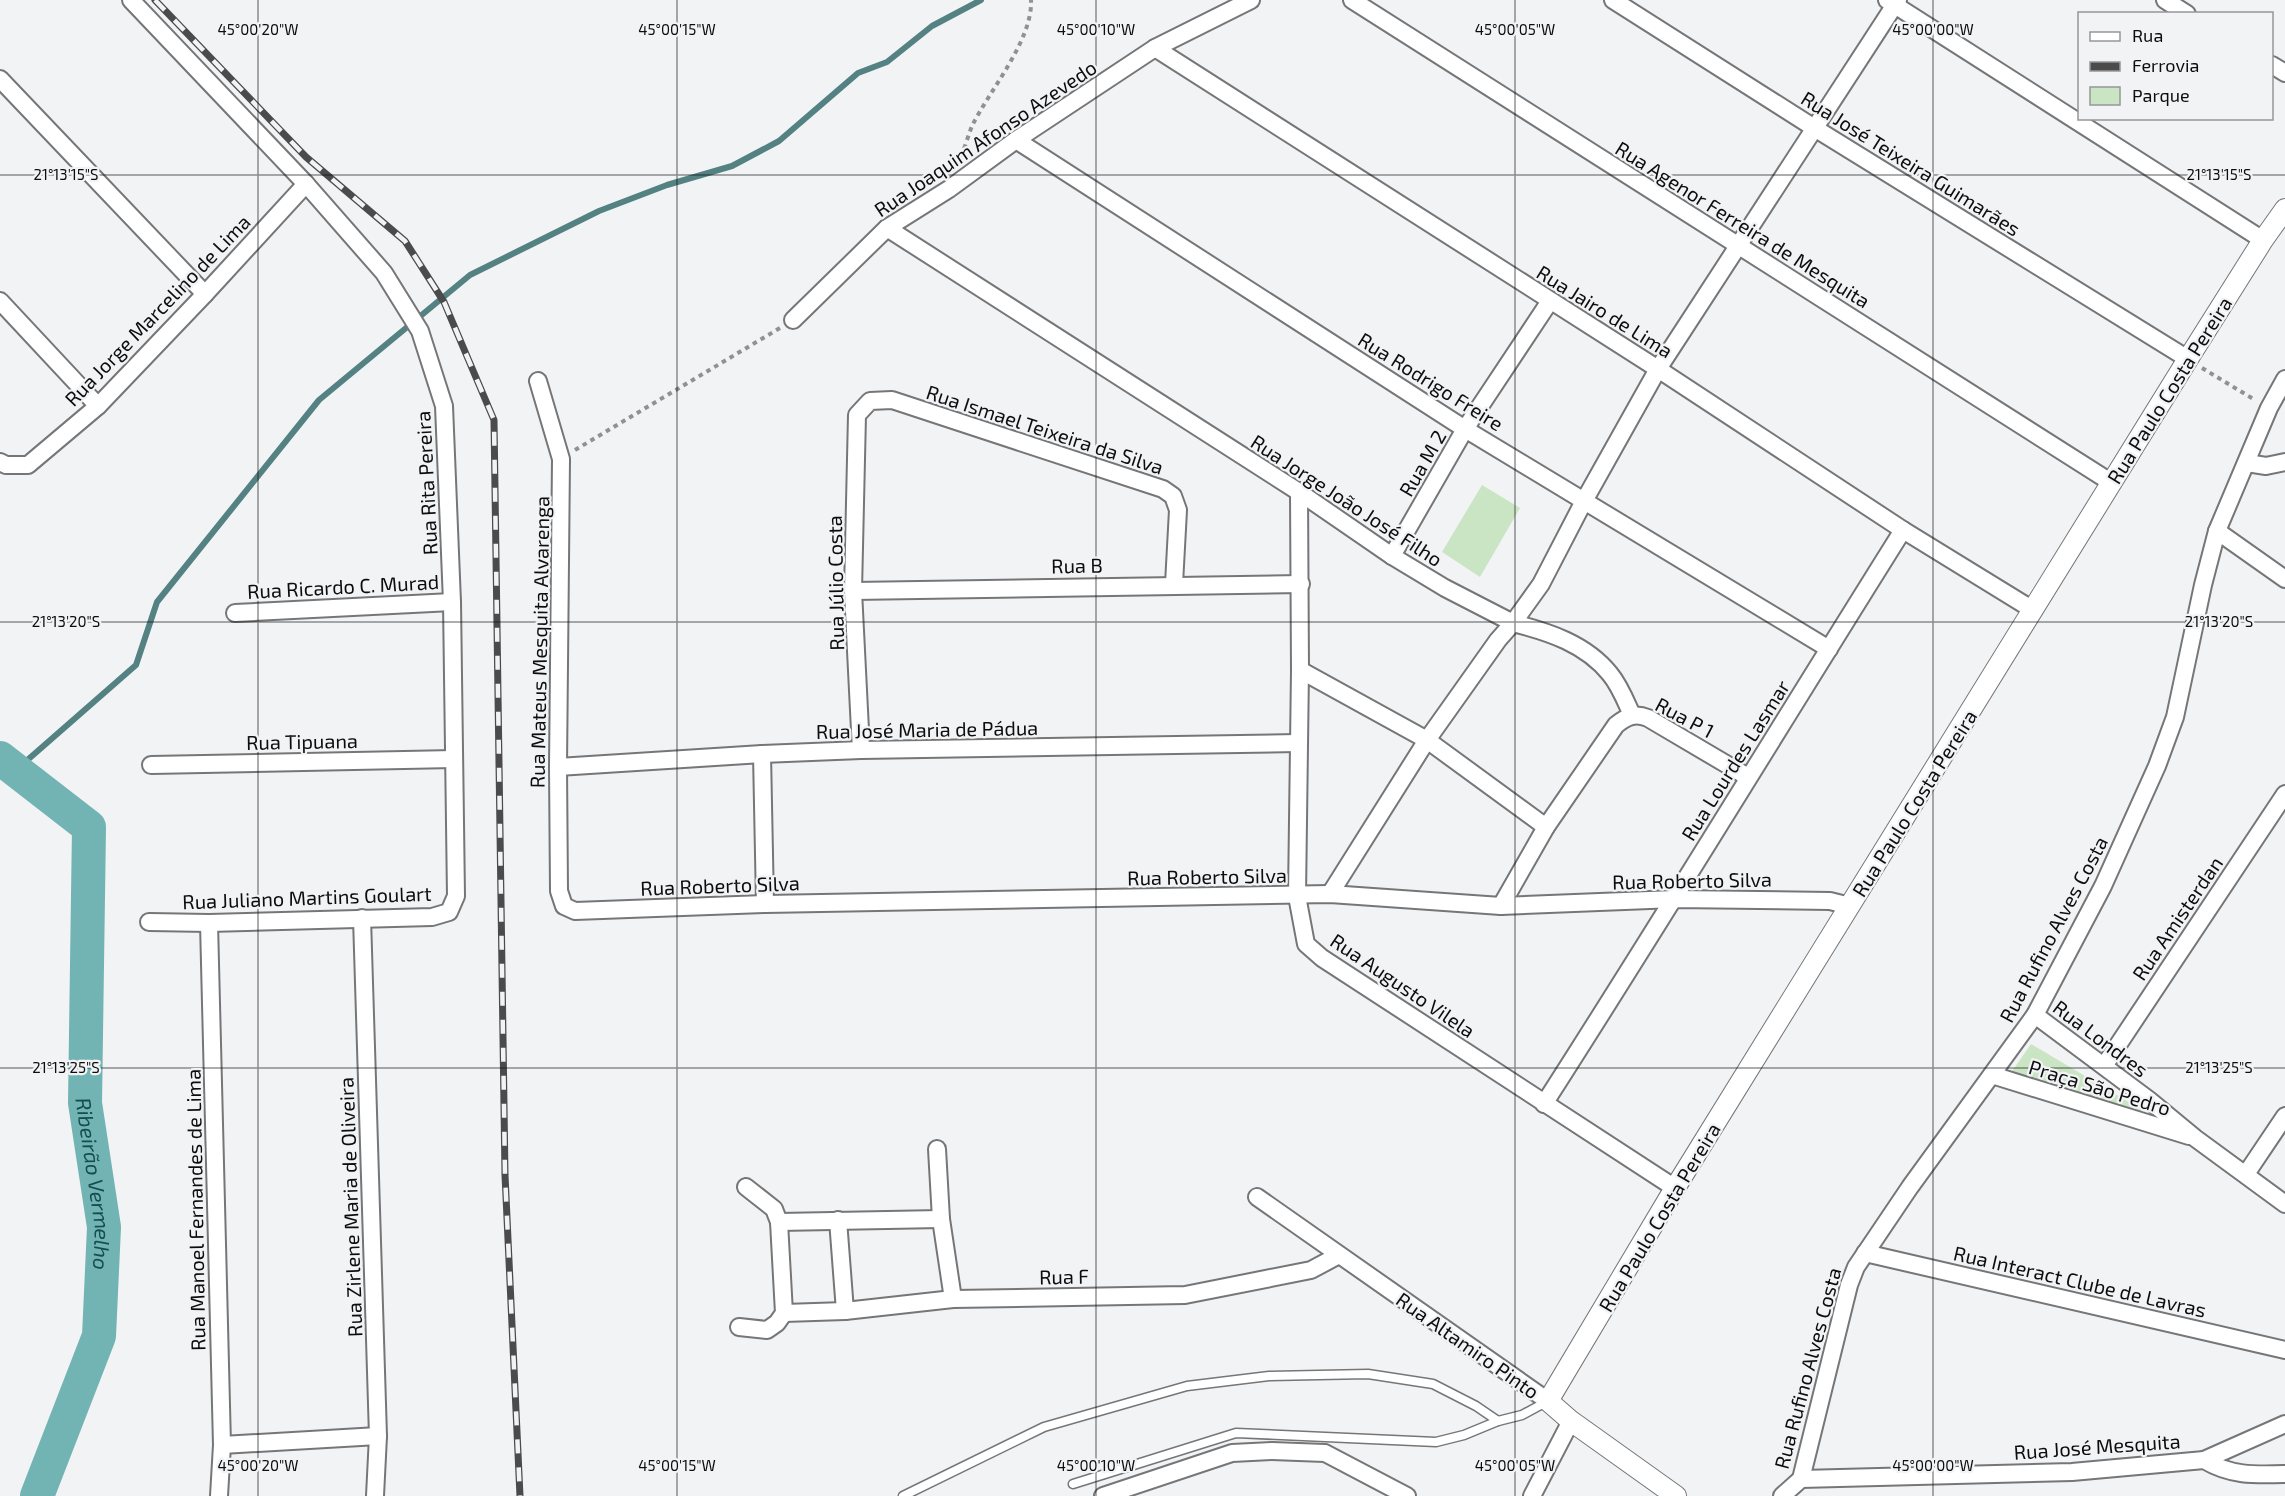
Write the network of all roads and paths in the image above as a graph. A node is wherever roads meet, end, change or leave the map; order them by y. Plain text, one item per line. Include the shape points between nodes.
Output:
1 (130, 0) edge
2 (1031, 0) edge
3 (1251, 0) edge
4 (1352, 0) edge
5 (1613, 0) edge
6 (2165, 0) edge
7 (1894, 2) edge
8 (2184, 12) edge
9 (1155, 48) junction
10 (0, 79) edge
11 (1816, 129) junction
12 (1016, 140) junction
13 (960, 159) dead end
14 (306, 184) junction
15 (2285, 209) edge
16 (887, 228) junction
17 (2263, 240) junction
18 (1738, 247) junction
19 (205, 294) junction
20 (0, 301) edge
21 (1550, 301) junction
22 (793, 320) joint
23 (2188, 359) junction
24 (1658, 369) junction
25 (2285, 379) edge
26 (538, 381) dead end
27 (98, 406) junction
28 (2269, 408) junction
29 (857, 415) joint
30 (1465, 429) junction
31 (561, 459) junction
32 (0, 462) edge
33 (2285, 462) edge
34 (2247, 463) junction
35 (2112, 483) junction
36 (1299, 492) junction
37 (1584, 501) junction
38 (1904, 530) junction
39 (2217, 531) junction
40 (1392, 556) junction
41 (2285, 579) edge
42 (1173, 584) junction
43 (1301, 584) junction
44 (853, 591) junction
45 (452, 602) junction
46 (2033, 610) junction
47 (235, 613) dead end
48 (1513, 623) junction
49 (1829, 649) junction
50 (1300, 670) junction
51 (1632, 716) junction
52 (1427, 740) junction
53 (1298, 743) junction
54 (861, 750) junction
55 (762, 754) junction
56 (454, 759) junction
57 (151, 765) dead end
58 (558, 767) junction
59 (1749, 777) junction
60 (2285, 794) edge
61 (1546, 827) junction
62 (1330, 894) junction
63 (456, 896) joint
64 (1297, 896) junction
65 (1675, 899) junction
66 (765, 904) junction
67 (564, 906) joint
68 (1501, 906) junction
69 (1850, 906) junction
70 (362, 918) junction
71 (149, 922) dead end
72 (209, 923) junction
73 (2035, 1015) junction
74 (2104, 1066) junction
75 (1992, 1075) junction
76 (1544, 1104) junction
77 (2285, 1116) edge
78 (2195, 1138) junction
79 (937, 1149) dead end
80 (2246, 1174) junction
81 (746, 1186) dead end
82 (1675, 1188) junction
83 (1257, 1197) dead end
84 (2285, 1204) edge
85 (941, 1219) junction
86 (838, 1220) junction
87 (778, 1222) junction
88 (1865, 1253) junction
89 (1339, 1255) junction
90 (953, 1299) junction
91 (844, 1311) junction
92 (784, 1313) junction
93 (739, 1327) dead end
94 (2285, 1350) edge
95 (1548, 1401) junction
96 (1498, 1421) junction
97 (1571, 1421) junction
98 (2285, 1424) edge
99 (378, 1436) junction
100 (222, 1445) junction
101 (2204, 1460) junction
102 (2285, 1474) edge
103 (1801, 1479) junction
104 (1073, 1484) dead end
105 (219, 1496) edge
106 (375, 1496) edge
107 (903, 1496) edge
108 (1103, 1496) edge
109 (1407, 1496) edge
110 (1532, 1496) edge
111 (1676, 1496) edge
112 (1782, 1496) edge

1 - 14 street, Rua Rita Pereira
2 - 13 path via 1032,12 1021,39 973,126
3 - 9 street, Rua Joaquim Afonso Azevedo
4 - 18 street, Rua Agenor Ferreira de Mesquita
5 - 11 street, Rua José Teixeira Guimarães
6 - 8 street
7 - 11 street
7 - 17 street
9 - 12 street, Rua Joaquim Afonso Azevedo
9 - 21 street, Rua Jairo de Lima
10 - 19 street
11 - 18 street
11 - 23 street, Rua José Teixeira Guimarães
12 - 16 street, Rua Joaquim Afonso Azevedo
12 - 30 street, Rua Rodrigo Freire
14 - 19 street, Rua Jorge Marcelino de Lima
14 - 45 street, Rua Rita Pereira via 384,273 420,331 444,406
15 - 17 street, Rua Paulo Costa Pereira
16 - 22 street, Rua Joaquim Afonso Azevedo
16 - 36 street, Rua Jorge João José Filho
17 - 23 street, Rua Paulo Costa Pereira
18 - 24 street
18 - 35 street, Rua Agenor Ferreira de Mesquita
19 - 27 street, Rua Jorge Marcelino de Lima
20 - 27 street
21 - 24 street, Rua Jairo de Lima
21 - 30 street, Rua M 2
22 - 31 path
23 - 28 path
23 - 35 street, Rua Paulo Costa Pereira
24 - 37 street
24 - 38 street, Rua Jairo de Lima
25 - 28 street, Rua Rufino Alves Costa
26 - 31 street, Rua Mateus Mesquita Alvarenga
27 - 32 street, Rua Jorge Marcelino de Lima via 28,465
28 - 34 street, Rua Rufino Alves Costa
29 - 42 street, Rua Ismael Teixeira da Silva via 870,401 892,400 1163,489 1173,496 1178,510
29 - 44 street, Rua Júlio Costa
30 - 37 street, Rua Rodrigo Freire
30 - 40 street, Rua M 2
31 - 58 street, Rua Mateus Mesquita Alvarenga
33 - 34 street via 2266,466
34 - 39 street, Rua Rufino Alves Costa
35 - 46 street, Rua Paulo Costa Pereira
36 - 40 street, Rua Jorge João José Filho
36 - 43 street, Rua Augusto Vilela
37 - 48 street via 1541,584
37 - 49 street, Rua Rodrigo Freire
38 - 46 street, Rua Jairo de Lima
38 - 49 street, Rua Lourdes Lasmar
39 - 41 street
39 - 73 street, Rua Rufino Alves Costa via 2175,717 2157,766 2103,886
40 - 48 street, Rua Jorge João José Filho
42 - 43 street, Rua B
42 - 44 street, Rua B
43 - 50 street, Rua Augusto Vilela
44 - 54 street, Rua Júlio Costa
45 - 47 street, Rua Ricardo C. Murad
45 - 56 street, Rua Rita Pereira
46 - 69 street, Rua Paulo Costa Pereira
48 - 51 street, Rua Jorge João José Filho via 1547,632 1596,659 1611,676
48 - 52 street
49 - 59 street, Rua Lourdes Lasmar
50 - 52 street
50 - 53 street, Rua Augusto Vilela
51 - 59 street, Rua P 1 via 1653,721
51 - 61 street via 1616,725
52 - 61 street
52 - 62 street
53 - 54 street, Rua José Maria de Pádua
53 - 64 street, Rua Augusto Vilela
54 - 55 street, Rua José Maria de Pádua
55 - 58 street, Rua José Maria de Pádua
55 - 66 street
56 - 57 street, Rua Tipuana
56 - 63 street, Rua Rita Pereira
58 - 67 street, Rua Mateus Mesquita Alvarenga via 559,891
59 - 65 street, Rua Lourdes Lasmar
60 - 74 street, Rua Amisterdan
61 - 68 street
62 - 64 street, Rua Roberto Silva
62 - 68 street, Rua Roberto Silva
63 - 70 street, Rua Juliano Martins Goulart via 449,912 432,917
64 - 66 street, Rua Roberto Silva
64 - 76 street, Rua Augusto Vilela via 1306,944 1322,958
65 - 68 street, Rua Roberto Silva
65 - 69 street, Rua Roberto Silva via 1830,901
65 - 76 street, Rua Lourdes Lasmar
66 - 67 street, Rua Roberto Silva via 575,911
69 - 82 street, Rua Paulo Costa Pereira
70 - 72 street, Rua Juliano Martins Goulart
70 - 99 street, Rua Zirlene Maria de Oliveira
71 - 72 street, Rua Juliano Martins Goulart
72 - 100 street, Rua Manoel Fernandes de Lima
73 - 74 street, Rua Londres
73 - 75 street, Rua Rufino Alves Costa
74 - 78 street, Rua Londres
75 - 78 street, Praça São Pedro
75 - 88 street, Rua Rufino Alves Costa
76 - 82 street, Rua Augusto Vilela
77 - 80 street
78 - 80 street, Rua Londres
79 - 85 street
80 - 84 street, Rua Londres
81 - 87 street via 774,1209
82 - 95 street, Rua Paulo Costa Pereira
83 - 89 street, Rua Altamiro Pinto
85 - 86 street
85 - 90 street
86 - 87 street
86 - 91 street
87 - 92 street
88 - 94 street, Rua Interact Clube de Lavras
88 - 103 street, Rua Rufino Alves Costa via 1849,1285
89 - 90 street, Rua F via 1311,1270 1185,1295
89 - 95 street, Rua Altamiro Pinto
90 - 91 street, Rua F
91 - 92 street, Rua F
92 - 93 street via 767,1330
95 - 96 lane via 1522,1415
95 - 97 street, Rua Altamiro Pinto
96 - 104 lane via 1436,1442 1236,1434
96 - 107 lane via 1433,1384 1368,1374 1269,1376 1187,1386 1044,1427
97 - 110 street
97 - 111 street, Rua Altamiro Pinto
98 - 101 street
99 - 100 street
99 - 106 street, Rua Zirlene Maria de Oliveira
100 - 105 street, Rua Manoel Fernandes de Lima
101 - 102 street, Rua José Mesquita via 2236,1473
101 - 103 street, Rua José Mesquita via 2072,1472
103 - 112 street, Rua Rufino Alves Costa
108 - 109 street via 1232,1453 1272,1450 1325,1453

